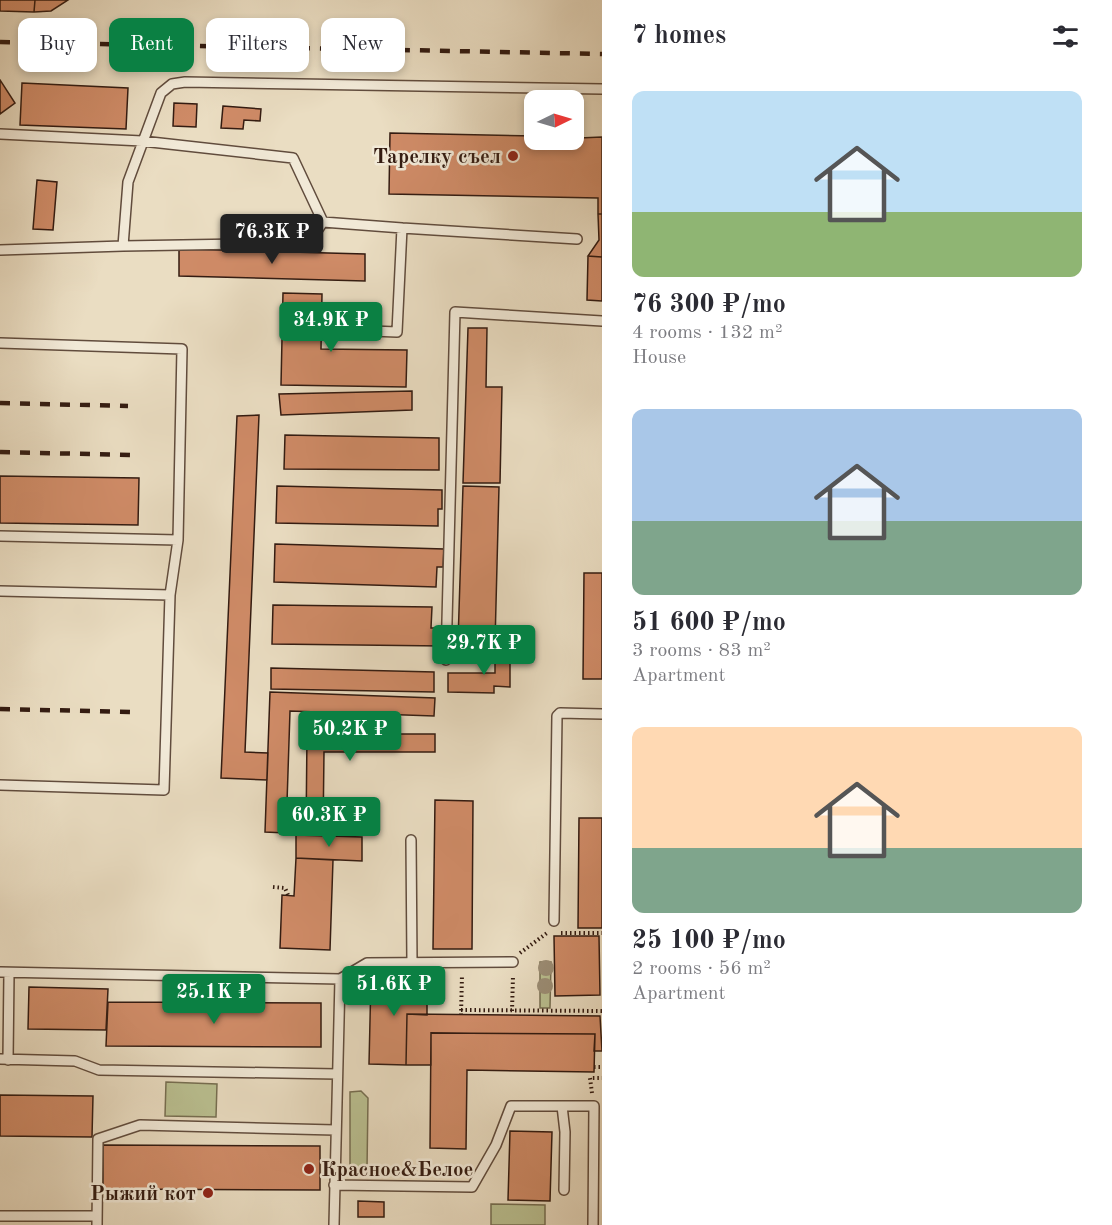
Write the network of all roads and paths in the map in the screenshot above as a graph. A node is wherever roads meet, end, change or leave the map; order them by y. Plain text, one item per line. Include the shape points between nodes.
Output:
1 (602, 89) edge
2 (0, 134) edge
3 (142, 141) junction
4 (323, 222) junction
5 (402, 228) junction
6 (576, 238) dead end
7 (123, 246) junction
8 (0, 250) edge
9 (602, 321) edge
10 (347, 330) dead end
11 (0, 343) edge
12 (0, 536) edge
13 (178, 540) junction
14 (0, 591) edge
15 (170, 595) junction
16 (446, 660) dead end
17 (602, 714) edge
18 (0, 785) edge
19 (411, 840) dead end
20 (273, 887) dead end
21 (288, 895) dead end
22 (554, 921) dead end
23 (602, 933) edge
24 (534, 941) dead end
25 (513, 962) joint
26 (412, 963) junction
27 (462, 963) junction
28 (4, 972) edge
29 (340, 979) junction
30 (512, 1011) junction
31 (602, 1011) edge
32 (4, 1060) edge
33 (594, 1067) dead end
34 (602, 1067) edge
35 (337, 1074) junction
36 (602, 1078) edge
37 (562, 1106) junction
38 (594, 1106) junction
39 (335, 1130) junction
40 (334, 1185) junction
41 (564, 1190) dead end
42 (0, 1216) edge
43 (97, 1221) edge
44 (334, 1225) edge
45 (593, 1225) edge

1 - 3 lane via 185,82 172,84 161,93
2 - 3 lane
3 - 4 lane via 293,158
3 - 7 lane via 128,182
4 - 5 lane
4 - 7 lane via 309,243
5 - 6 lane
5 - 10 lane via 397,332
7 - 8 lane
9 - 16 lane via 455,312
11 - 13 lane via 182,349
12 - 13 lane
13 - 15 lane
14 - 15 lane
15 - 18 lane via 164,790
17 - 22 lane via 557,716
19 - 26 lane
20 - 21 path via 285,888
23 - 24 path via 544,933
25 - 27 lane
25 - 30 path
26 - 27 lane
26 - 29 lane via 367,963
27 - 30 path via 461,1012
28 - 29 lane
28 - 32 lane
29 - 35 lane
30 - 31 path
32 - 35 lane via 75,1061 99,1070
33 - 34 path
35 - 39 lane
36 - 38 path via 590,1078
37 - 38 lane
37 - 40 lane via 511,1106 496,1145 472,1187
37 - 41 lane
38 - 45 lane
39 - 40 lane
39 - 43 lane via 140,1125 98,1140
40 - 44 lane
42 - 43 lane

